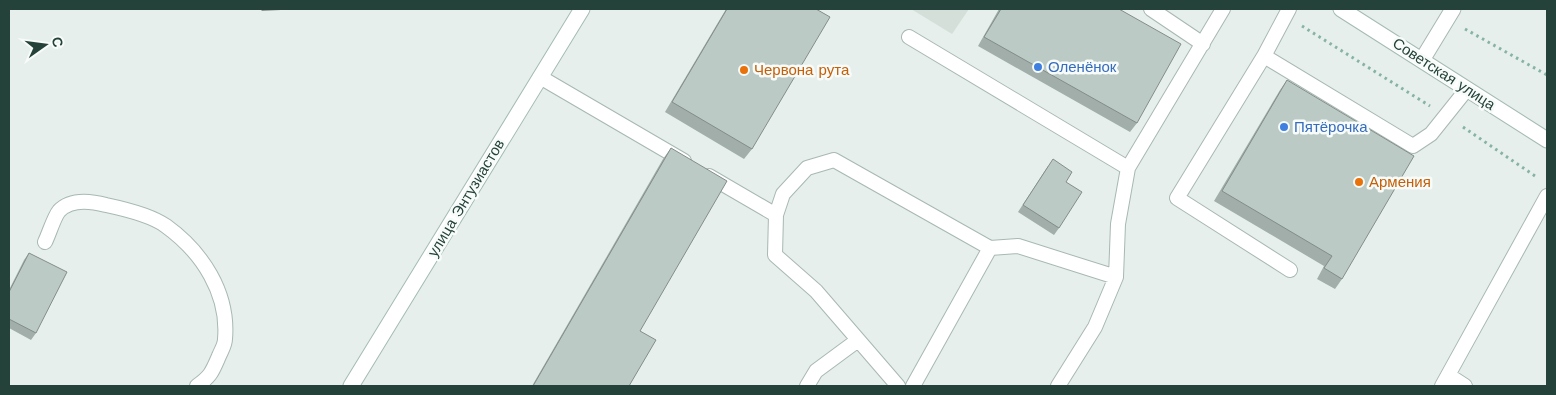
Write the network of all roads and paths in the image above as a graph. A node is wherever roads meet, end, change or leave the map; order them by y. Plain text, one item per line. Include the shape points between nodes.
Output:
1 (582, 9) edge
2 (1151, 9) edge
3 (1224, 9) edge
4 (1341, 9) edge
5 (1287, 13) edge
6 (1450, 14) edge
7 (909, 37) dead end
8 (1203, 44) junction
9 (1264, 56) junction
10 (1422, 60) junction
11 (1547, 75) edge
12 (540, 77) junction
13 (1467, 90) junction
14 (1446, 116) junction
15 (1547, 140) edge
16 (1128, 168) junction
17 (1539, 178) dead end
18 (1547, 196) edge
19 (776, 215) junction
20 (45, 242) dead end
21 (990, 248) junction
22 (1290, 270) dead end
23 (1116, 277) junction
24 (858, 340) junction
25 (1445, 381) edge
26 (197, 386) edge
27 (351, 386) edge
28 (807, 386) edge
29 (898, 386) edge
30 (913, 386) edge
31 (1058, 386) edge
32 (1465, 386) edge

1 - 12 street, улица Энтузиастов
2 - 8 lane
3 - 8 lane
4 - 10 street, Советская улица
5 - 9 lane
5 - 14 path
6 - 10 street
6 - 11 path
7 - 16 lane
8 - 16 lane
9 - 14 lane via 1413,146 1432,134
9 - 22 lane via 1178,198
10 - 13 street, Советская улица
12 - 19 lane
12 - 27 street, улица Энтузиастов
13 - 14 lane
13 - 15 street, Советская улица
14 - 17 path
16 - 23 lane via 1118,224
18 - 25 lane
19 - 21 lane via 784,194 807,168 834,160
19 - 24 lane via 775,255 816,291
20 - 26 lane via 59,211 73,202 130,210 165,225 186,243 205,265 217,287 225,315 225,340 210,376
21 - 23 lane via 1018,246
21 - 30 lane
23 - 31 lane via 1096,326
24 - 28 lane via 816,371
24 - 29 lane
25 - 32 lane

